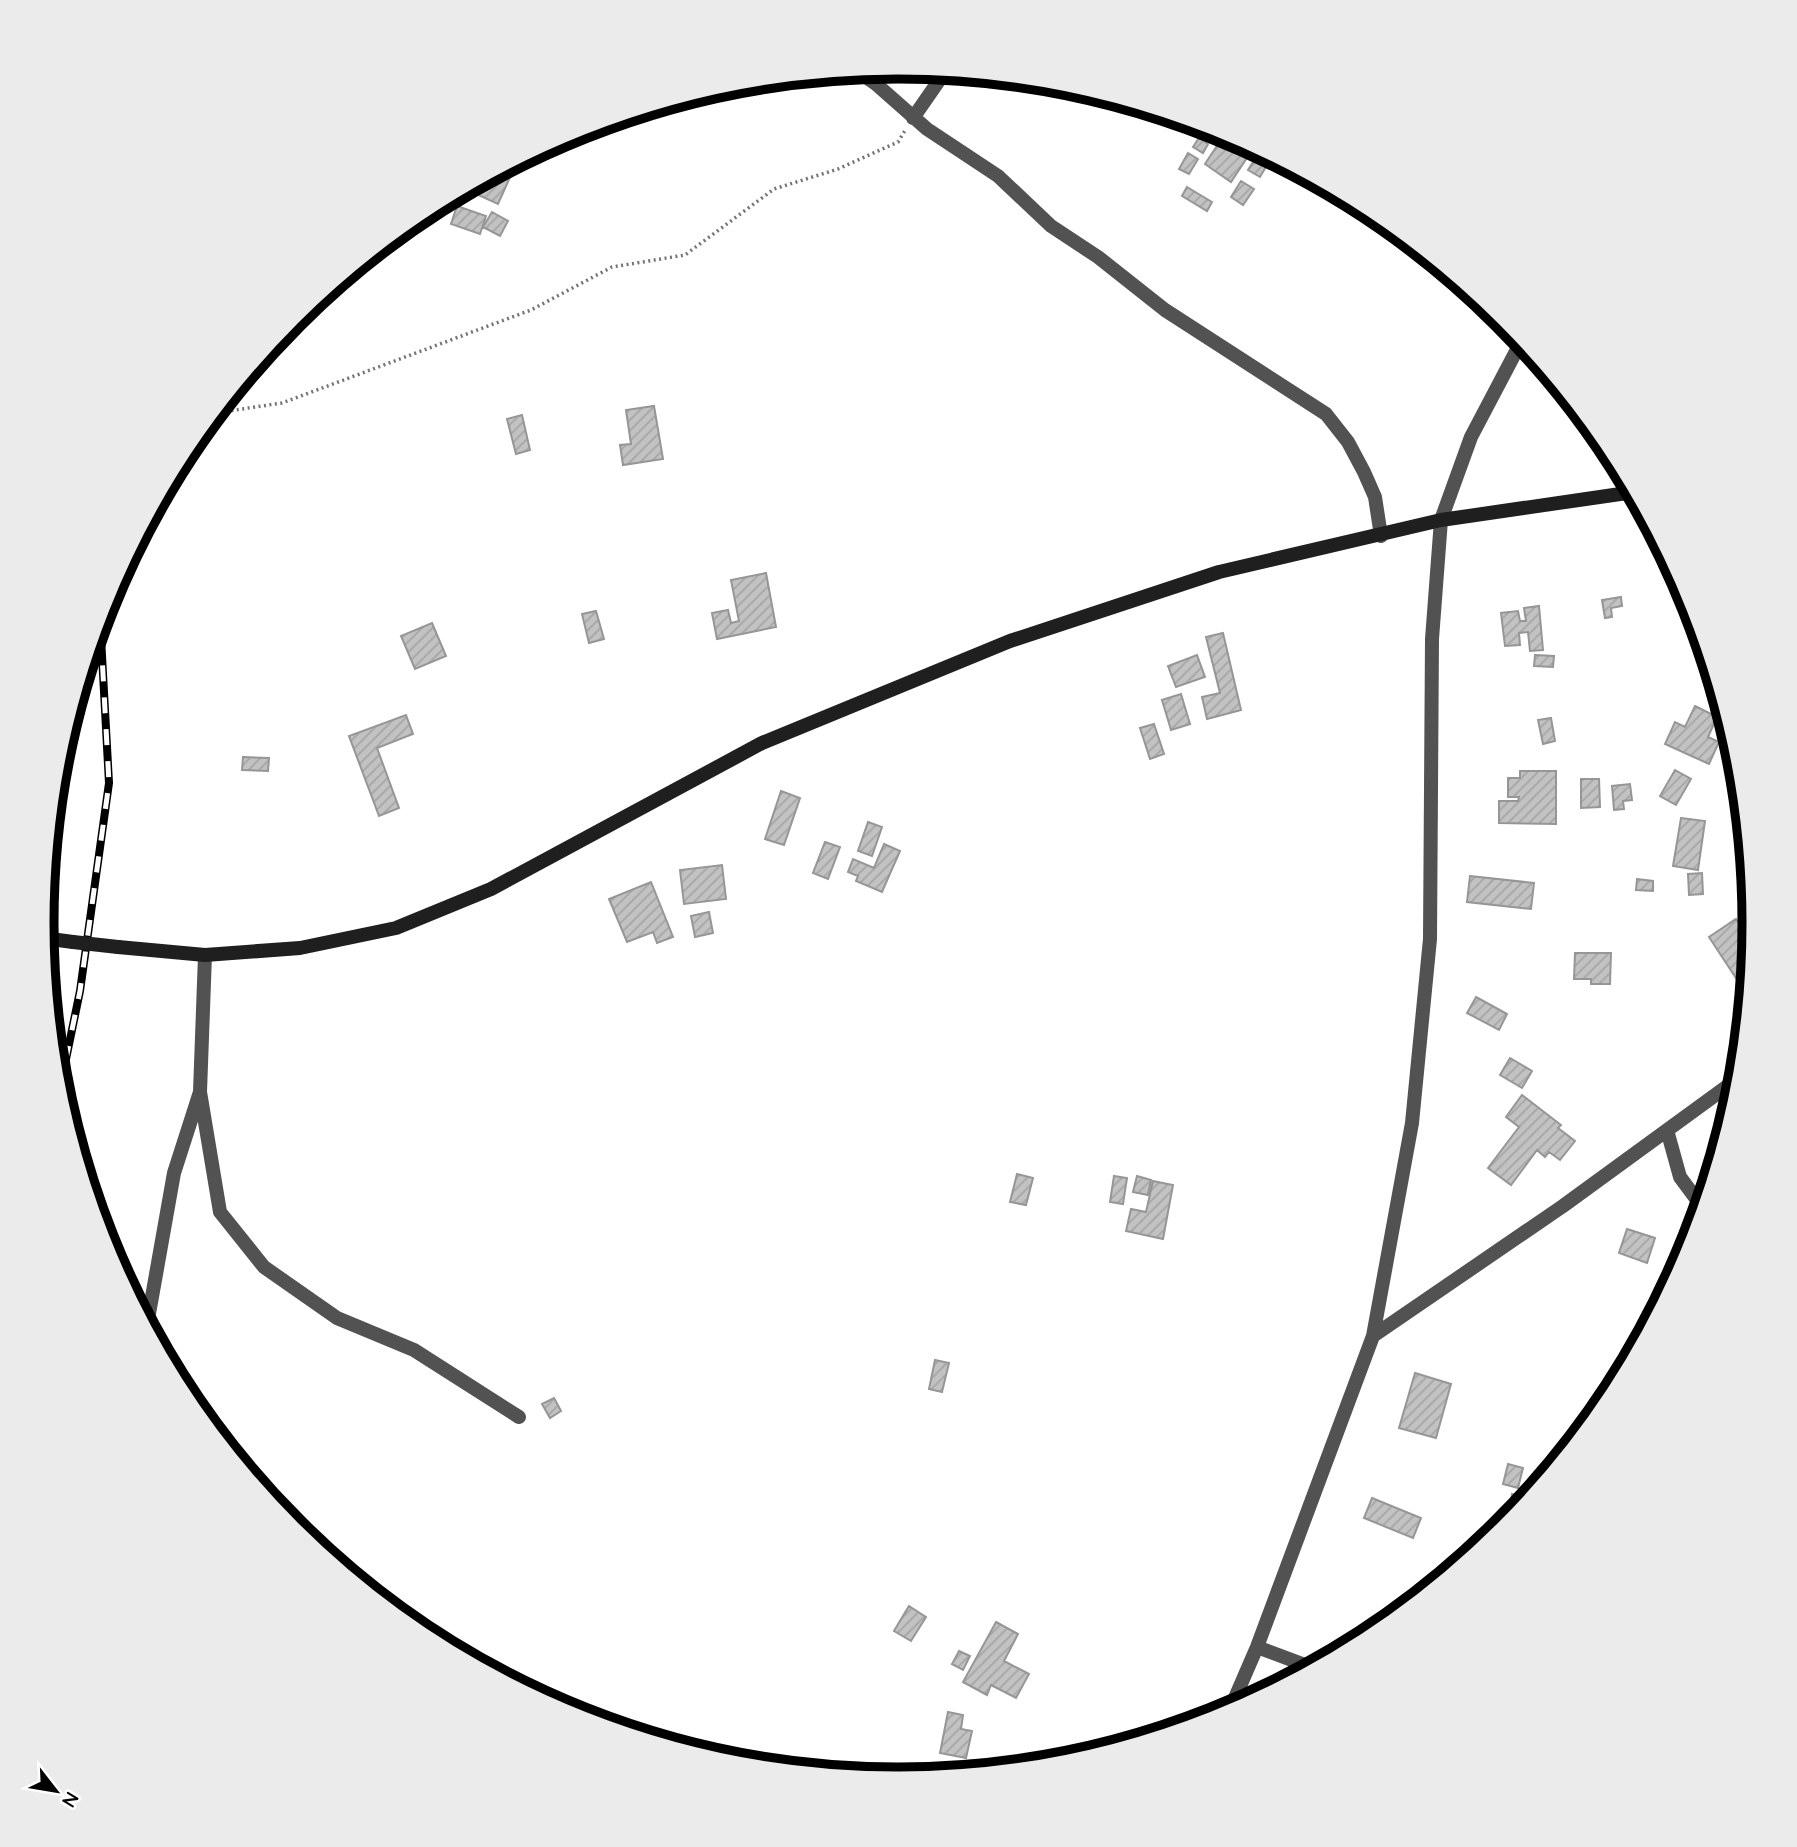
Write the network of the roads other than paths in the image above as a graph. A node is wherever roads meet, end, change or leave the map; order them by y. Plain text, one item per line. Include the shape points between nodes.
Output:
1 (870, 80) edge
2 (939, 80) edge
3 (913, 118) junction
4 (1517, 350) edge
5 (1625, 493) edge
6 (1441, 520) junction
7 (1381, 536) junction
8 (55, 940) edge
9 (205, 955) junction
10 (1727, 1086) edge
11 (200, 1092) junction
12 (1667, 1130) junction
13 (1696, 1199) edge
14 (149, 1312) edge
15 (1373, 1336) junction
16 (519, 1417) dead end
17 (1257, 1647) junction
18 (1303, 1664) edge
19 (1235, 1697) edge

1 - 3 street
2 - 3 street
3 - 7 street via 998,176 1051,226 1165,310 1326,414 1348,442 1376,497
4 - 6 street via 1471,437
5 - 6 main road
6 - 7 main road
6 - 15 street via 1432,639 1430,939 1412,1123
7 - 9 main road via 1219,572 1010,640 762,743 491,888 396,928 300,948
8 - 9 main road, bridge
9 - 11 street
10 - 12 street
11 - 14 street via 174,1173
11 - 16 street via 220,1212 264,1267 337,1318 414,1350
12 - 13 street via 1680,1177
12 - 15 street
15 - 17 street
17 - 18 street
17 - 19 street

